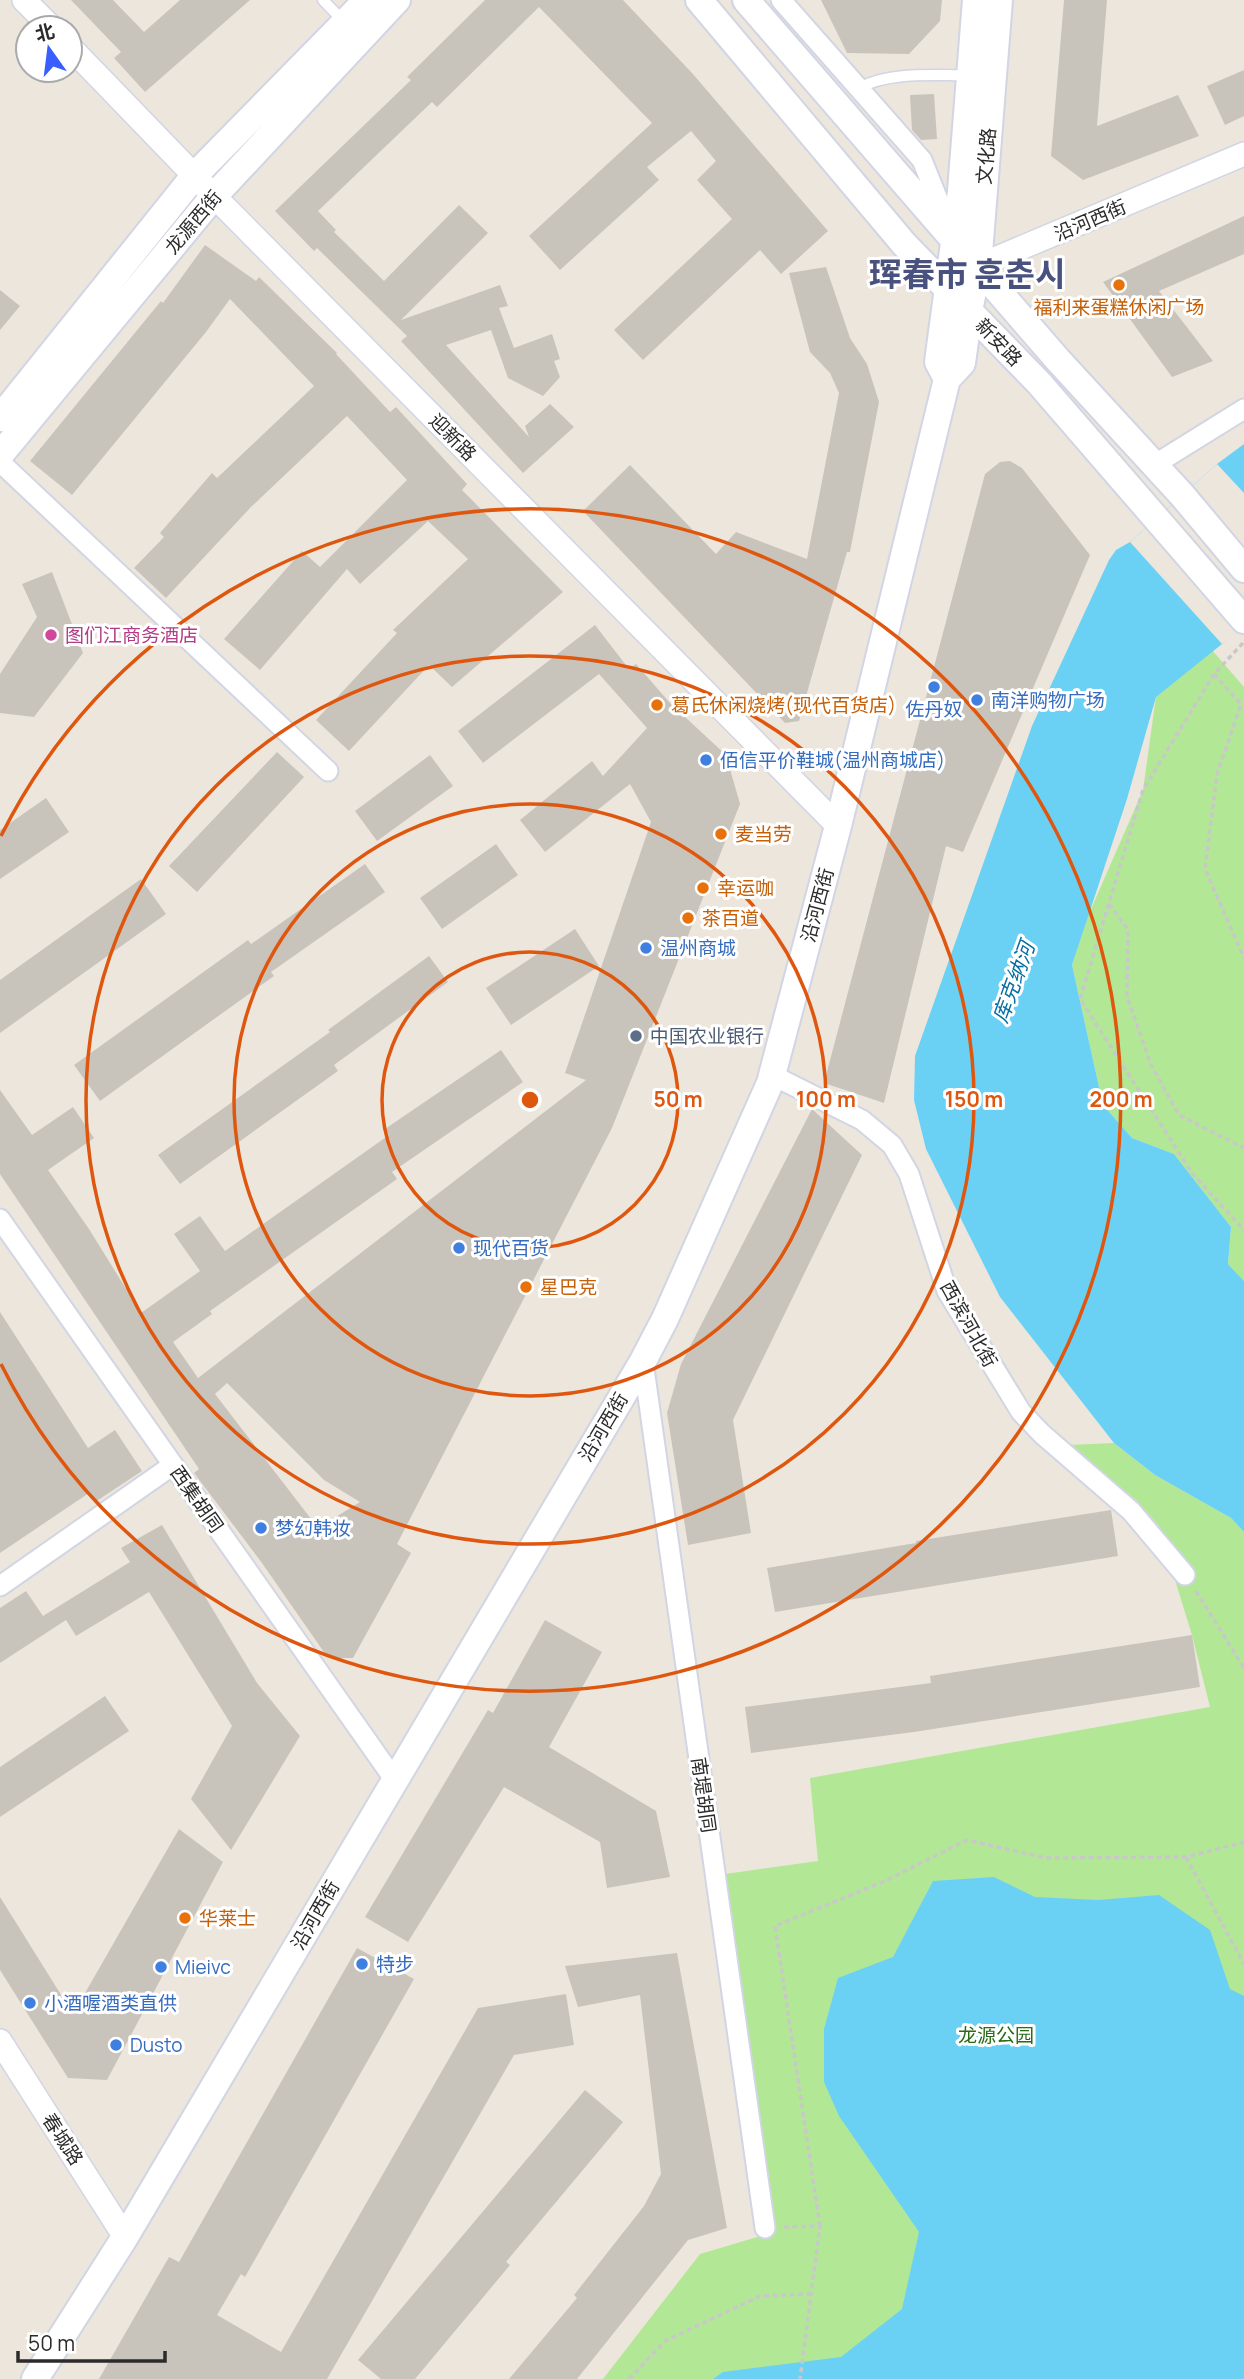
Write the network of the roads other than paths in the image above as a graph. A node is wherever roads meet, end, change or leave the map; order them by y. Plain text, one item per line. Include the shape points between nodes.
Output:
1 (24, 0) edge
2 (323, 0) edge
3 (367, 0) edge
4 (397, 0) edge
5 (699, 0) edge
6 (746, 0) edge
7 (781, 0) edge
8 (976, 0) edge
9 (999, 0) edge
10 (38, 14) edge
11 (345, 23) junction
12 (84, 61) edge
13 (970, 75) junction
14 (859, 88) junction
15 (1244, 154) edge
16 (195, 175) junction
17 (214, 196) junction
18 (953, 238) junction
19 (978, 267) junction
20 (948, 289) junction
21 (969, 311) junction
22 (947, 379) junction
23 (1244, 409) edge
24 (0, 418) edge
25 (0, 454) edge
26 (0, 462) edge
27 (1154, 465) junction
28 (1244, 569) edge
29 (1244, 620) edge
30 (328, 771) dead end
31 (838, 826) junction
32 (772, 1074) junction
33 (0, 1219) edge
34 (643, 1361) junction
35 (173, 1465) junction
36 (1185, 1575) road end
37 (0, 1586) edge
38 (394, 1779) junction
39 (0, 2041) edge
40 (765, 2228) road end
41 (125, 2237) junction
42 (35, 2379) edge

1 - 10 street
2 - 11 lane
3 - 11 main road, 龙源西街
4 - 17 main road, 龙源西街
5 - 20 main road, 新安路 via 904,244
6 - 18 main road, 新安路
7 - 14 street
8 - 13 main road, 文化路
9 - 19 main road, 文化路
11 - 16 main road, 龙源西街
12 - 16 street, 迎新路
13 - 14 lane via 886,78
13 - 18 main road, 文化路
14 - 18 street via 922,160
15 - 19 street, 沿河西街
16 - 17 street, 迎新路
16 - 24 main road, 龙源西街
17 - 25 main road, 龙源西街
17 - 31 street, 迎新路
18 - 19 main road, 新安路
18 - 20 main road, 文化路
19 - 20 street, 沿河西街
19 - 21 main road, 文化路
19 - 27 main road, 新安路
20 - 21 main road, 新安路
20 - 22 main road, 沿河西街 via 938,362
21 - 22 main road, 沿河西街 via 962,363
21 - 29 main road, 新安路 via 1039,383
22 - 31 main road, 沿河西街
23 - 27 street
26 - 30 street
27 - 28 main road, 新安路
31 - 32 main road, 沿河西街
32 - 34 main road, 沿河西街
32 - 36 street, 西滨河北街 via 862,1119 892,1145 909,1174 947,1291 1021,1412 1131,1511
33 - 35 street, 西集胡同
34 - 38 main road, 沿河西街
34 - 40 street, 南堤胡同
35 - 37 street
35 - 38 street, 西集胡同
38 - 41 main road, 沿河西街
39 - 41 street, 春城路
41 - 42 main road, 沿河西街

